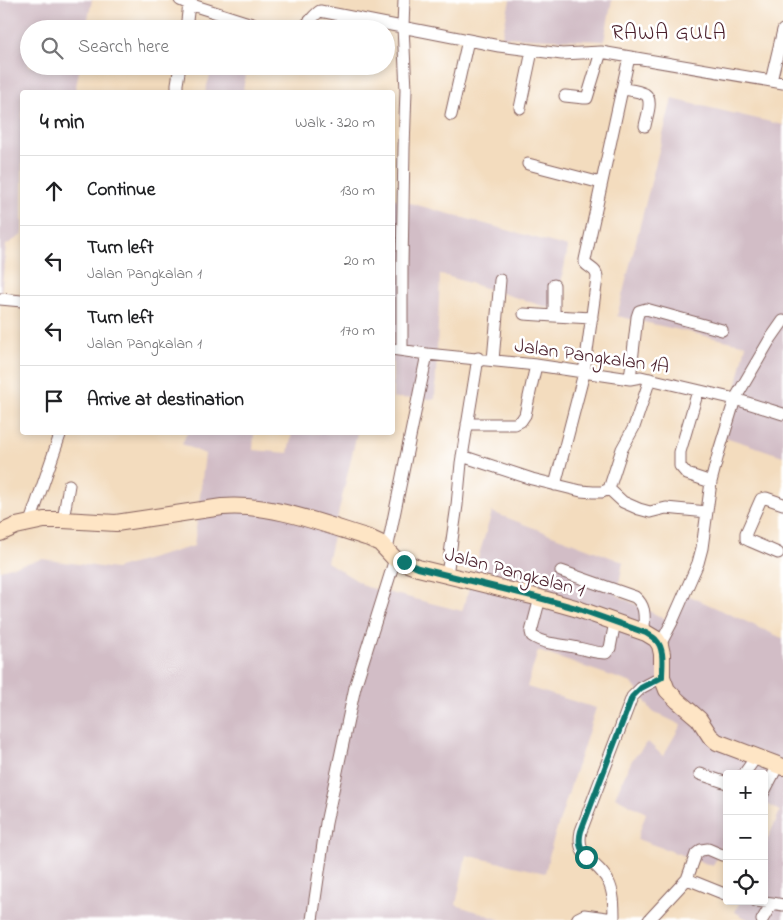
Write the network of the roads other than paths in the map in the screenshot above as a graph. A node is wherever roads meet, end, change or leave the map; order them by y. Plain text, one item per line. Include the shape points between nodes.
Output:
1 (404, 0) edge
2 (185, 2) edge
3 (186, 20) edge
4 (240, 20) edge
5 (309, 20) edge
6 (364, 20) edge
7 (395, 26) edge
8 (403, 28) junction
9 (783, 30) edge
10 (468, 40) junction
11 (532, 50) junction
12 (601, 52) junction
13 (629, 57) junction
14 (178, 75) edge
15 (777, 82) edge
16 (624, 89) dead end
17 (177, 90) edge
18 (565, 96) dead end
19 (520, 108) dead end
20 (451, 115) dead end
21 (645, 126) dead end
22 (528, 164) dead end
23 (601, 184) junction
24 (500, 280) dead end
25 (554, 285) dead end
26 (0, 299) edge
27 (20, 301) edge
28 (524, 314) dead end
29 (554, 316) junction
30 (592, 318) junction
31 (783, 321) edge
32 (722, 330) dead end
33 (397, 349) edge
34 (427, 354) junction
35 (478, 358) junction
36 (493, 360) junction
37 (536, 365) junction
38 (584, 373) junction
39 (630, 379) junction
40 (650, 379) junction
41 (698, 390) junction
42 (735, 399) junction
43 (783, 414) edge
44 (467, 424) junction
45 (60, 435) edge
46 (462, 456) junction
47 (711, 482) junction
48 (69, 485) dead end
49 (556, 485) junction
50 (609, 489) junction
51 (783, 504) edge
52 (706, 512) junction
53 (63, 520) junction
54 (30, 522) junction
55 (0, 533) edge
56 (391, 554) junction
57 (778, 554) dead end
58 (561, 571) dead end
59 (447, 575) junction
60 (540, 598) junction
61 (615, 622) junction
62 (644, 632) junction
63 (660, 645) junction
64 (662, 677) junction
65 (756, 757) junction
66 (780, 766) edge
67 (747, 770) edge
68 (700, 774) dead end
69 (723, 782) edge
70 (768, 786) edge
71 (723, 855) edge
72 (686, 879) junction
73 (723, 893) edge
74 (778, 904) edge
75 (312, 920) edge
76 (577, 920) edge
77 (614, 920) edge
78 (650, 920) edge
79 (762, 920) edge

1 - 8 street
2 - 3 street
2 - 4 street
5 - 6 street via 320,11
7 - 8 street
8 - 10 street
8 - 33 street via 406,90
9 - 15 street
10 - 11 street
10 - 20 street
11 - 12 street via 562,54
11 - 19 street
12 - 13 street
12 - 18 street via 587,98
13 - 15 street
13 - 23 street
14 - 17 street
16 - 21 street via 644,93 648,97
22 - 23 street
23 - 30 street via 585,263 597,274
24 - 36 street
25 - 29 street
26 - 27 street
28 - 29 street
29 - 30 street
30 - 38 street
31 - 42 street
32 - 39 street via 646,308 639,311
33 - 34 street, Jalan Pangkalan 1A
34 - 35 street, Jalan Pangkalan 1A
34 - 56 street
35 - 36 street, Jalan Pangkalan 1A
35 - 44 street
36 - 37 street, Jalan Pangkalan 1A
37 - 38 street, Jalan Pangkalan 1A
37 - 44 street via 521,421 515,424
38 - 39 street, Jalan Pangkalan 1A
38 - 49 street
39 - 40 street, Jalan Pangkalan 1A
40 - 41 street, Jalan Pangkalan 1A
40 - 50 street
41 - 42 street, Jalan Pangkalan 1A
41 - 47 street via 680,452 680,466 687,474
42 - 43 street, Jalan Pangkalan 1A
42 - 47 street
44 - 46 street
45 - 54 street
46 - 49 street
46 - 59 street
47 - 52 street
48 - 53 street
49 - 50 street via 593,492
50 - 52 street via 623,502 650,512 666,508
51 - 57 street via 761,499 746,533 746,539
52 - 63 street via 698,563
53 - 54 main road, Jalan Pangkalan 1
53 - 56 main road, Jalan Pangkalan 1 via 116,523 222,506 251,506 295,515 369,538
54 - 55 main road, Jalan Pangkalan 1
56 - 59 main road, Jalan Pangkalan 1 via 418,568
56 - 75 street via 354,687 326,823
58 - 62 street via 635,597 644,610
59 - 60 main road, Jalan Pangkalan 1
60 - 61 main road, Jalan Pangkalan 1
60 - 61 street via 531,632 539,640 606,652 610,648
61 - 62 main road, Jalan Pangkalan 1
62 - 63 main road, Jalan Pangkalan 1
63 - 64 main road
64 - 65 main road via 667,690 699,719 717,742
64 - 77 street via 632,697 579,840 580,849 608,880 613,895
65 - 66 main road
65 - 67 street
66 - 70 street
68 - 69 street
71 - 72 street via 708,849 700,850
72 - 73 street
72 - 78 street
74 - 79 street
76 - 77 street via 584,915

